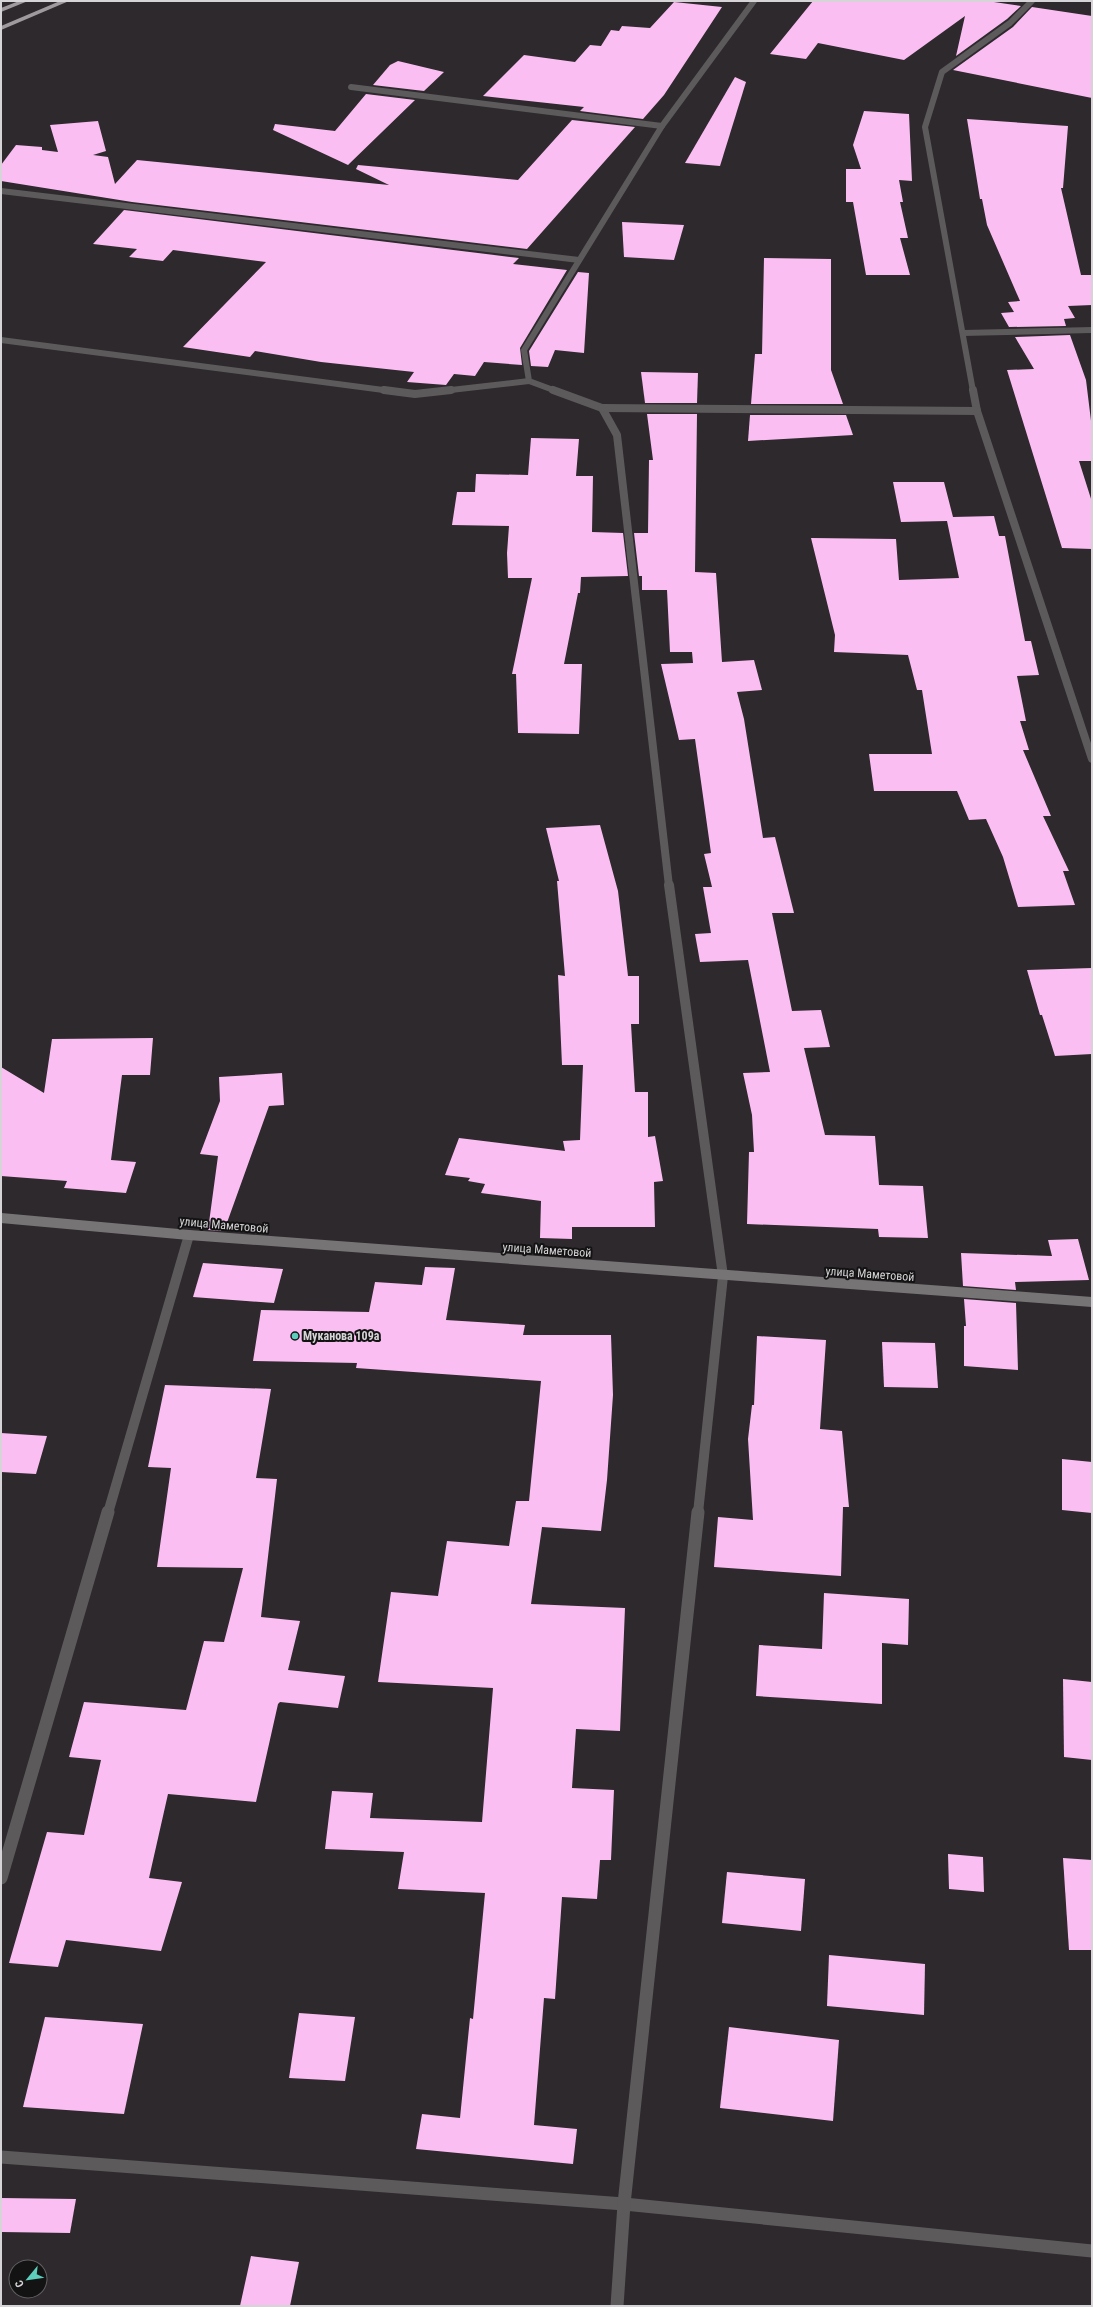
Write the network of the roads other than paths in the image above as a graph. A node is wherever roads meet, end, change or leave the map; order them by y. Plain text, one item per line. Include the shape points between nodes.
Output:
1 (25, 1) edge
2 (66, 1) edge
3 (754, 1) edge
4 (1032, 1) edge
5 (1, 10) edge
6 (1, 28) edge
7 (351, 87) dead end
8 (662, 126) junction
9 (1, 192) edge
10 (579, 260) junction
11 (1092, 330) edge
12 (963, 333) junction
13 (1, 340) edge
14 (529, 381) junction
15 (602, 408) junction
16 (977, 411) junction
17 (1088, 729) edge
18 (1092, 759) edge
19 (1, 1218) edge
20 (189, 1235) junction
21 (723, 1276) junction
22 (1092, 1302) edge
23 (1, 1878) edge
24 (1, 2157) edge
25 (624, 2204) junction
26 (1092, 2251) edge
27 (617, 2306) edge

1 - 5 highway
2 - 6 highway
3 - 8 street
4 - 12 street via 1010,23 942,72 925,127
7 - 8 street
8 - 10 street
9 - 10 street
10 - 14 street via 524,350
11 - 12 street
12 - 16 street
13 - 14 street via 415,394
14 - 15 street
15 - 16 street
15 - 21 street via 617,435 666,864
16 - 17 street
17 - 18 street
19 - 20 street, улица Маметовой
20 - 21 street, улица Маметовой
20 - 23 street
21 - 22 street, улица Маметовой
21 - 25 street
24 - 25 street
25 - 26 street
25 - 27 street

